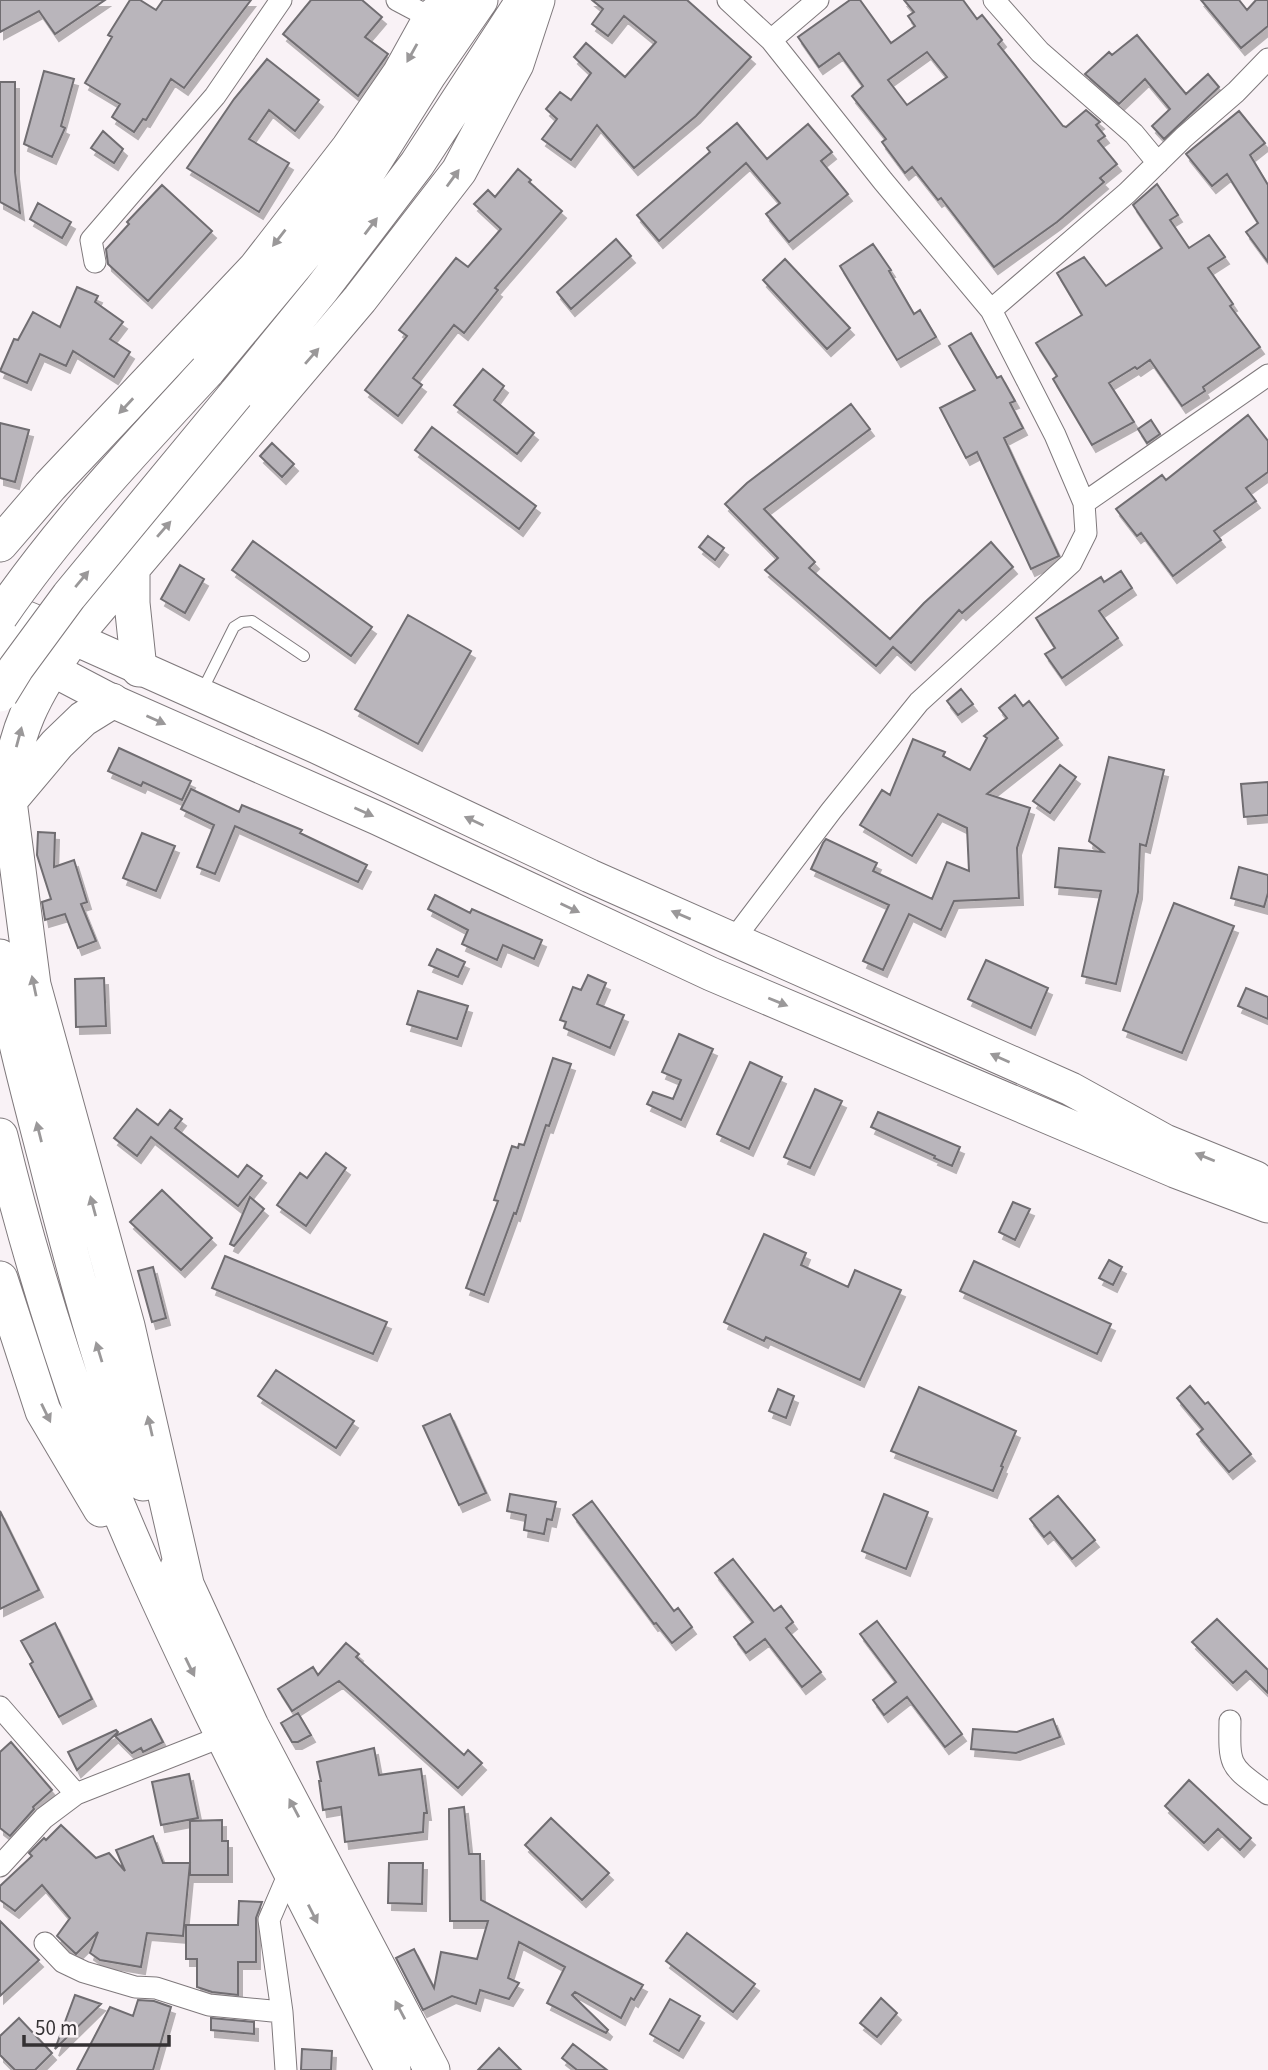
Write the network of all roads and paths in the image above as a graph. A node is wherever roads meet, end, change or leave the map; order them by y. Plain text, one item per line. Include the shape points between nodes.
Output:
1 (281, 0) edge
2 (397, 0) edge
3 (480, 0) edge
4 (524, 0) edge
5 (537, 0) edge
6 (728, 0) edge
7 (818, 0) edge
8 (995, 0) edge
9 (442, 9) edge
10 (771, 40) junction
11 (1268, 59) edge
12 (1158, 163) junction
13 (95, 262) dead end
14 (991, 310) junction
15 (1268, 375) edge
16 (50, 486) junction
17 (1084, 503) junction
18 (0, 522) edge
19 (0, 544) edge
20 (132, 566) junction
21 (0, 608) edge
22 (0, 616) edge
23 (73, 638) junction
24 (0, 645) edge
25 (303, 656) dead end
26 (139, 668) junction
27 (51, 669) junction
28 (0, 694) edge
29 (200, 695) junction
30 (112, 701) junction
31 (9, 801) junction
32 (734, 939) junction
33 (0, 957) edge
34 (0, 1136) edge
35 (1268, 1183) edge
36 (1268, 1206) edge
37 (0, 1279) edge
38 (187, 1588) junction
39 (172, 1629) junction
40 (0, 1707) edge
41 (1230, 1721) dead end
42 (223, 1736) junction
43 (76, 1794) junction
44 (1268, 1794) edge
45 (0, 1866) edge
46 (290, 1871) junction
47 (45, 1943) dead end
48 (282, 2012) junction
49 (286, 2070) edge
50 (393, 2070) edge
51 (432, 2070) edge

1 - 13 street via 215,96 92,240
2 - 9 street
3 - 22 highway, bridge via 351,198 207,371 105,480
28 -> 4 highway, bridge via 69,596 321,290 409,174
20 -> 5 highway via 360,299 459,171 516,64
6 - 10 street
7 - 10 street
8 - 12 street via 1040,52 1134,134
9 -> 16 highway via 371,116 256,268
10 - 14 street
11 - 12 street
12 - 14 street
14 - 17 street
15 - 17 street
16 - 18 highway
16 - 19 highway
17 - 32 street via 1086,533 1071,563 919,702
20 - 23 highway
20 - 26 highway
21 - 23 highway
23 - 26 main road
23 - 27 highway
24 - 27 highway
25 - 29 lane via 252,621 242,622 234,627
26 - 29 main road
27 - 30 main road
31 -> 27 highway via 10,771 24,718
32 -> 29 main road
30 - 31 highway via 83,719 57,744
30 -> 36 main road via 711,974
38 -> 31 highway via 127,1326 33,985
35 -> 32 main road via 1165,1141 1070,1089
38 -> 33 highway via 142,1481 74,1269 8,1008
34 - 39 highway via 40,1284 89,1430
37 -> 39 highway via 43,1410
51 -> 38 highway via 258,1739
39 -> 42 highway
40 - 43 street
41 - 44 street via 1233,1766
42 - 43 street
42 - 46 highway
43 - 45 street via 44,1818
46 - 48 street via 269,1920
46 -> 50 highway
47 - 48 street via 63,1962 135,1987 156,1988 209,2004
48 - 49 street

